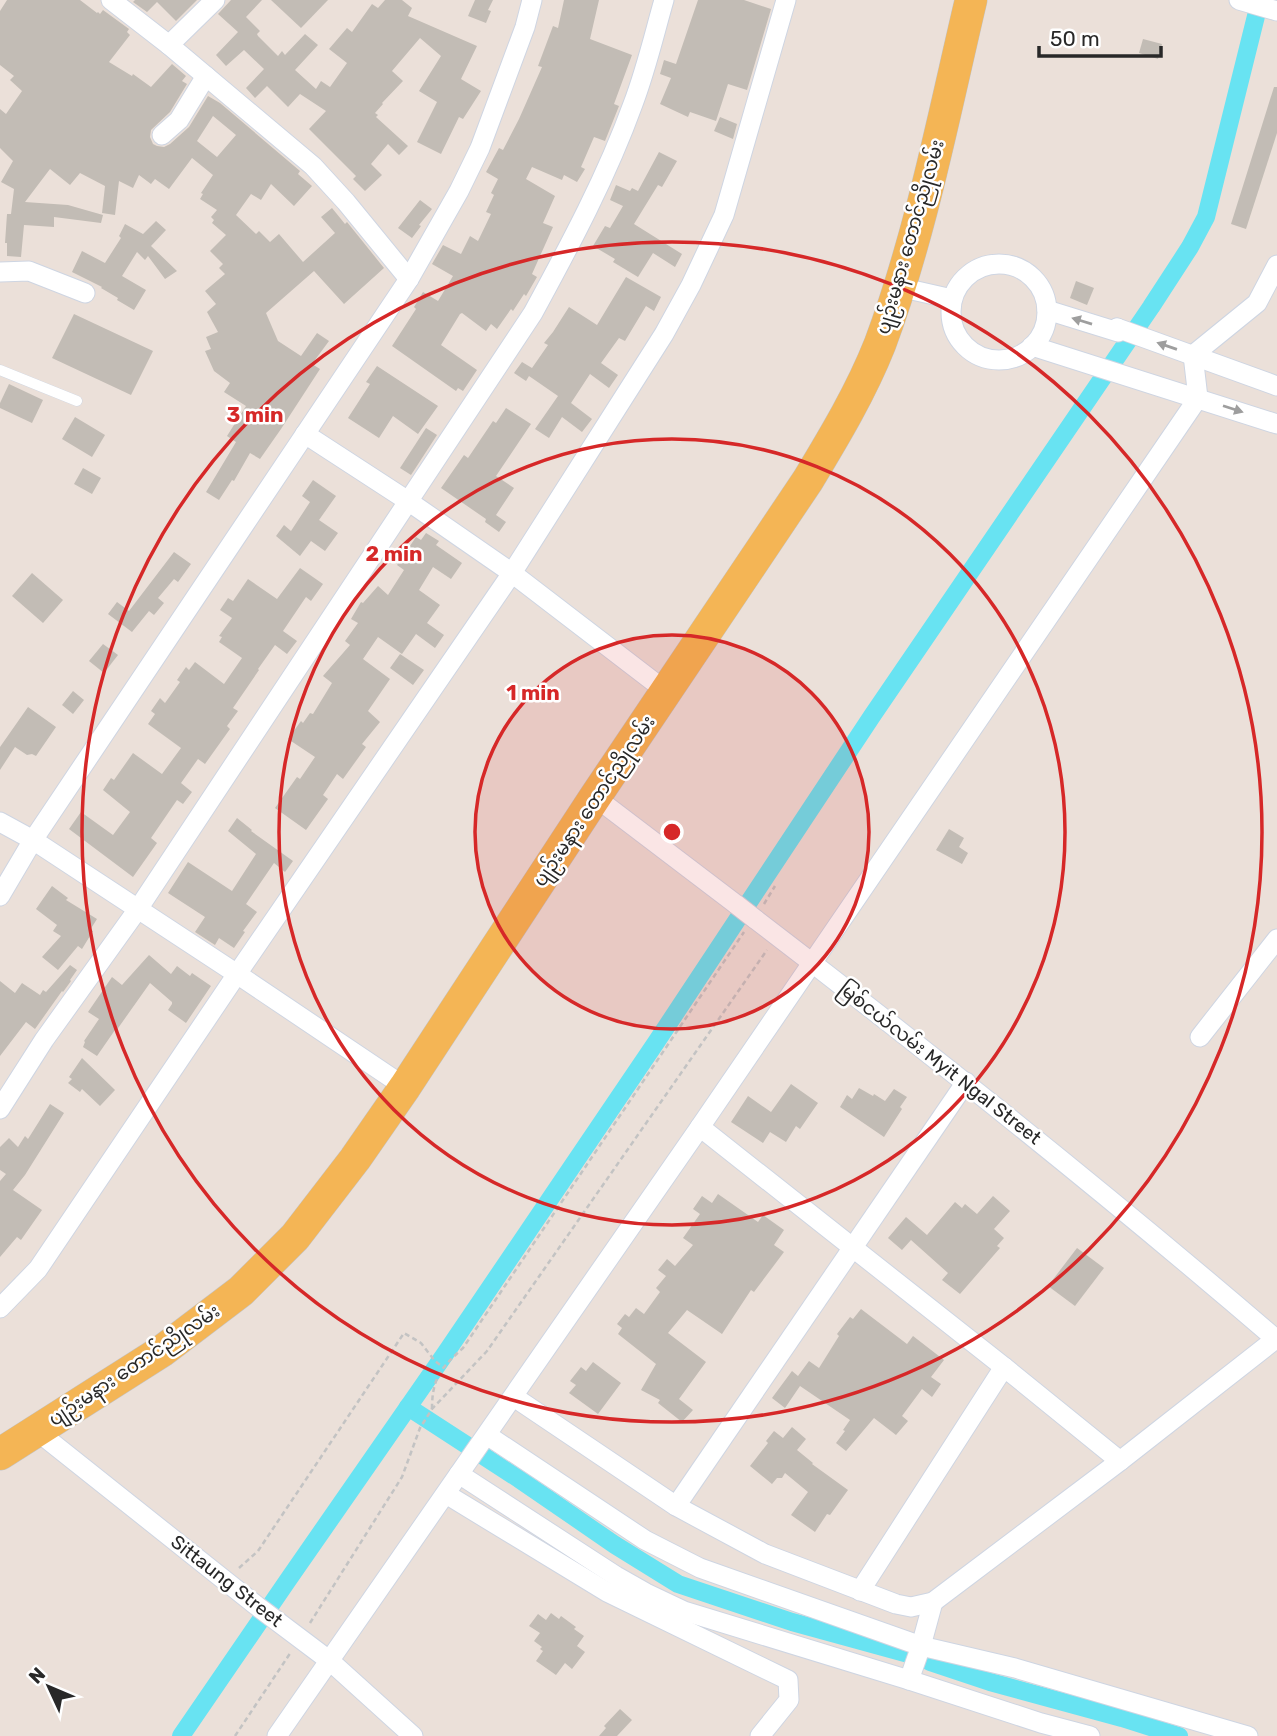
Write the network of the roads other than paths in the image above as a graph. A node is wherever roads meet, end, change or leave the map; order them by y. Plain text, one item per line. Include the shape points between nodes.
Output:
1 (111, 0) edge
2 (215, 0) edge
3 (532, 0) edge
4 (664, 0) edge
5 (786, 0) edge
6 (971, 0) edge
7 (1241, 1) edge
8 (1277, 11) edge
9 (169, 45) junction
10 (206, 76) junction
11 (162, 135) dead end
12 (1277, 265) edge
13 (0, 272) edge
14 (409, 279) junction
15 (900, 288) junction
16 (85, 293) dead end
17 (952, 299) junction
18 (1047, 310) junction
19 (1032, 346) junction
20 (1193, 355) junction
21 (0, 370) edge
22 (1277, 386) edge
23 (1198, 398) junction
24 (77, 401) dead end
25 (1277, 424) edge
26 (304, 433) junction
27 (408, 501) junction
28 (512, 573) junction
29 (667, 692) junction
30 (595, 797) junction
31 (0, 821) edge
32 (33, 840) junction
33 (0, 896) edge
34 (138, 909) junction
35 (1277, 939) edge
36 (813, 962) junction
37 (237, 974) junction
38 (1200, 1037) dead end
39 (966, 1082) junction
40 (405, 1087) junction
41 (0, 1109) edge
42 (700, 1128) junction
43 (852, 1248) junction
44 (0, 1308) edge
45 (1277, 1339) edge
46 (1004, 1367) junction
47 (514, 1397) junction
48 (37, 1431) junction
49 (484, 1439) junction
50 (0, 1454) edge
51 (1120, 1461) junction
52 (463, 1468) junction
53 (446, 1493) junction
54 (676, 1506) junction
55 (860, 1591) junction
56 (933, 1602) junction
57 (922, 1646) junction
58 (330, 1661) junction
59 (909, 1680) junction
60 (277, 1736) edge
61 (413, 1736) edge
62 (760, 1736) edge
63 (1090, 1736) edge
64 (1248, 1736) edge

1 - 9 street
2 - 9 street
3 - 14 street via 480,148
4 - 27 street via 634,103 562,261 533,313
5 - 28 street via 724,215 691,285
6 - 15 main road, ပျဉ်းမနား တောင်ညိုလမ်း
7 - 8 street
9 - 10 street
10 - 11 street via 179,120
10 - 14 street via 313,166
12 - 20 street via 1257,303
13 - 16 street via 30,271
14 - 26 street
15 - 17 street
15 - 29 main road, ပျဉ်းမနား တောင်ညိုလမ်း via 879,346 835,435
17 - 18 street via 969,274 982,267 1012,265 1037,282
17 - 19 street via 954,330 974,354 1004,360
18 - 19 street via 1044,330
20 -> 18 street
19 - 23 street
20 - 22 street
20 - 23 street
21 - 24 lane
23 -> 25 street
23 - 36 street
26 - 27 street
26 - 32 street
27 - 28 street
27 - 34 street
28 - 29 street
28 - 37 street
29 - 30 main road, ပျဉ်းမနား တောင်ညိုလမ်း
30 - 36 street, မြစ်ငယ်လမ်း Myit Ngal Street, bridge
30 - 40 main road, ပျဉ်းမနား တောင်ညိုလမ်း
31 - 32 street
32 - 33 street
32 - 34 street
34 - 37 street
34 - 41 street
35 - 38 street
36 - 39 street, မြစ်ငယ်လမ်း Myit Ngal Street
36 - 42 street
37 - 40 street
37 - 44 street via 38,1269
39 - 43 street
39 - 45 street, မြစ်ငယ်လမ်း Myit Ngal Street
40 - 48 main road, ပျဉ်းမနား တောင်ညိုလမ်း via 295,1237 241,1291 162,1351
42 - 43 street
42 - 47 street
43 - 46 street
43 - 54 street
45 - 51 street
46 - 51 street
46 - 55 street
47 - 49 street
47 - 54 street
48 - 50 main road, ပျဉ်းမနား တောင်ညိုလမ်း
48 - 58 street, Sittaung Street
49 - 52 street
49 - 57 street via 645,1540 700,1568
51 - 56 street
52 - 53 street
52 - 59 street via 646,1594 750,1633
53 - 58 street
53 - 62 street via 607,1592 788,1680 789,1700
54 - 55 street via 765,1554
55 - 56 street via 903,1605
56 - 57 street
57 - 59 street
57 - 64 street via 1015,1668
58 - 60 street
58 - 61 street, Sittaung Street
59 - 63 street

